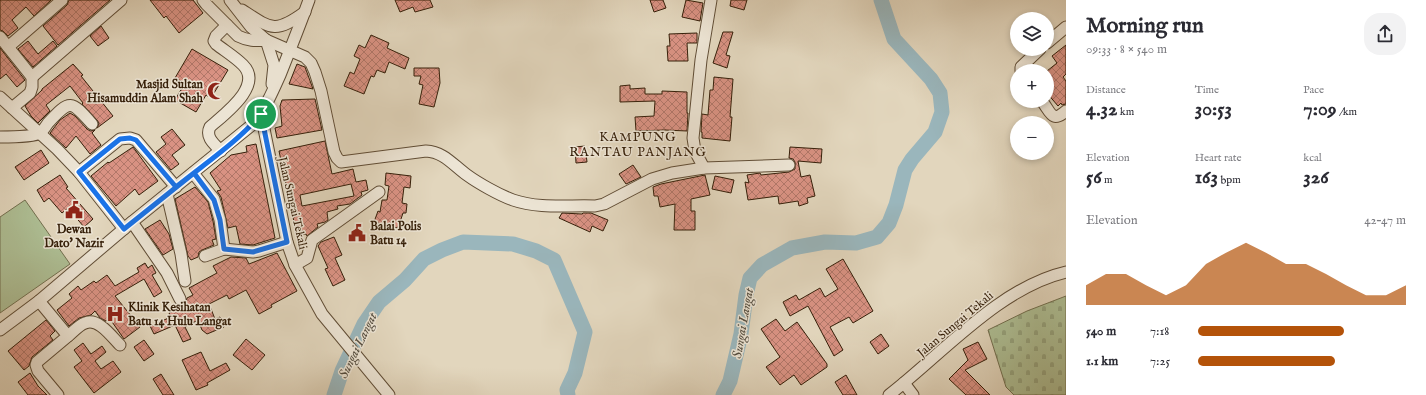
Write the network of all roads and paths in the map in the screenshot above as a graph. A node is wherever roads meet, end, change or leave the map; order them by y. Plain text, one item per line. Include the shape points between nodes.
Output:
1 (62, 0) edge
2 (121, 0) edge
3 (203, 0) edge
4 (309, 0) edge
5 (712, 0) edge
6 (231, 1) edge
7 (305, 12) junction
8 (227, 25) junction
9 (1066, 27) edge
10 (1054, 37) edge
11 (0, 38) edge
12 (266, 40) junction
13 (8, 47) junction
14 (290, 51) junction
15 (1032, 56) edge
16 (1023, 64) edge
17 (32, 77) junction
18 (0, 97) edge
19 (12, 108) junction
20 (1047, 108) edge
21 (1066, 111) edge
22 (261, 114) junction
23 (92, 124) dead end
24 (40, 133) junction
25 (0, 137) edge
26 (221, 151) junction
27 (789, 165) dead end
28 (704, 168) junction
29 (79, 172) junction
30 (194, 173) junction
31 (171, 191) junction
32 (379, 192) dead end
33 (128, 226) junction
34 (287, 242) junction
35 (224, 249) junction
36 (206, 256) dead end
37 (295, 265) junction
38 (1066, 272) edge
39 (185, 281) dead end
40 (180, 299) dead end
41 (39, 301) junction
42 (0, 330) edge
43 (68, 336) junction
44 (120, 345) dead end
45 (904, 383) junction
46 (58, 395) edge
47 (389, 395) edge
48 (889, 395) edge
49 (913, 395) edge

1 - 13 street
2 - 17 street
3 - 8 street
4 - 7 street
5 - 28 street via 701,60 693,138 695,151
6 - 7 street via 270,26 281,27
6 - 12 street via 251,27
7 - 14 street
8 - 12 street via 244,39
8 - 26 street via 214,41 244,66 249,80 240,100 207,132 208,137
9 - 10 street
11 - 13 street
12 - 14 street
12 - 22 street via 274,65 273,82
13 - 17 street
14 - 22 street
14 - 28 street via 304,57 316,72 334,152 341,162 432,151 446,158 476,181 512,200 534,205 595,206 604,204 652,179
15 - 16 street
17 - 19 street via 30,93
18 - 19 street
19 - 24 street
20 - 21 street via 1056,117
22 - 26 street via 246,131
22 - 34 street, Jalan Sungai Tekali
23 - 24 street via 78,108 69,105 64,107
24 - 25 street
24 - 29 street
26 - 30 street
27 - 28 street
29 - 31 street via 120,139 130,138 136,140
29 - 33 street
30 - 31 street
30 - 35 street via 214,200
31 - 33 street
31 - 39 street
32 - 37 street via 312,240 306,258
33 - 40 street via 168,273
33 - 41 street
34 - 35 street via 253,252
34 - 37 street, Jalan Sungai Tekali
35 - 36 street
37 - 47 street, Jalan Sungai Tekali via 322,314
38 - 45 street, Jalan Sungai Tekali via 1037,282 1007,298
41 - 42 street
41 - 43 street
43 - 44 street via 90,321 101,326
43 - 46 street via 36,365
45 - 48 street, Jalan Sungai Tekali
45 - 49 street

